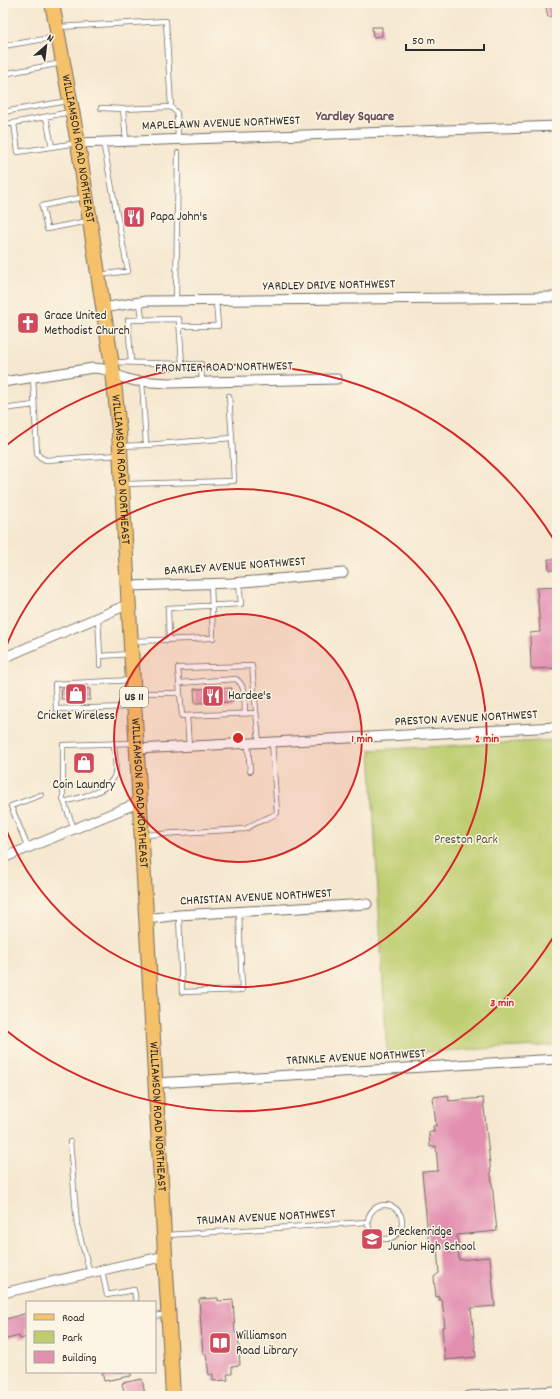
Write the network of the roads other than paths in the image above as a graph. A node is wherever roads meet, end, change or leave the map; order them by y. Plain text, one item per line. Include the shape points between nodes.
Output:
1 (52, 3) edge
2 (57, 32) junction
3 (3, 46) edge
4 (63, 63) junction
5 (3, 74) edge
6 (71, 107) junction
7 (170, 107) junction
8 (101, 108) dead end
9 (123, 108) junction
10 (3, 112) edge
11 (46, 117) junction
12 (14, 124) junction
13 (3, 125) edge
14 (557, 126) edge
15 (178, 139) junction
16 (126, 140) junction
17 (103, 142) junction
18 (78, 143) junction
19 (52, 147) junction
20 (178, 153) dead end
21 (86, 197) junction
22 (90, 221) junction
23 (98, 275) junction
24 (557, 297) edge
25 (216, 300) junction
26 (176, 301) junction
27 (140, 302) junction
28 (103, 308) junction
29 (142, 320) junction
30 (179, 326) junction
31 (131, 362) junction
32 (182, 364) junction
33 (112, 367) junction
34 (33, 377) junction
35 (338, 379) dead end
36 (142, 381) junction
37 (3, 382) edge
38 (202, 382) junction
39 (229, 396) dead end
40 (34, 405) junction
41 (3, 409) edge
42 (232, 438) junction
43 (146, 445) junction
44 (120, 451) junction
45 (122, 484) junction
46 (343, 573) dead end
47 (239, 582) junction
48 (211, 583) junction
49 (128, 586) junction
50 (129, 604) junction
51 (212, 605) junction
52 (98, 618) junction
53 (169, 640) junction
54 (131, 648) junction
55 (100, 656) junction
56 (3, 658) edge
57 (100, 665) dead end
58 (179, 683) junction
59 (134, 693) junction
60 (180, 693) junction
61 (244, 713) junction
62 (256, 713) junction
63 (187, 716) junction
64 (557, 727) edge
65 (114, 742) junction
66 (272, 742) junction
67 (259, 743) junction
68 (248, 744) junction
69 (137, 746) junction
70 (189, 747) junction
71 (250, 771) dead end
72 (41, 795) dead end
73 (64, 802) junction
74 (140, 802) junction
75 (74, 829) junction
76 (142, 835) junction
77 (28, 848) junction
78 (3, 858) edge
79 (367, 904) dead end
80 (239, 912) junction
81 (179, 915) junction
82 (147, 919) junction
83 (557, 1059) edge
84 (156, 1083) junction
85 (70, 1142) dead end
86 (368, 1222) junction
87 (165, 1235) junction
88 (166, 1256) junction
89 (102, 1270) junction
90 (90, 1273) junction
91 (4, 1291) edge
92 (136, 1301) edge
93 (169, 1314) junction
94 (156, 1316) edge
95 (557, 1391) edge
96 (173, 1396) edge
97 (469, 1396) edge

1 - 2 main road, WILLIAMSON ROAD NORTHEAST / US 11
2 - 3 lane
2 - 4 main road, WILLIAMSON ROAD NORTHEAST / US 11
2 - 7 lane via 166,21
4 - 5 lane
4 - 6 main road, WILLIAMSON ROAD NORTHEAST / US 11
6 - 10 lane
6 - 11 lane
6 - 18 main road, WILLIAMSON ROAD NORTHEAST / US 11
7 - 9 lane
7 - 15 lane via 177,112
8 - 9 lane
9 - 16 lane
11 - 12 lane
11 - 19 lane
12 - 13 lane
12 - 19 lane via 18,152
14 - 15 street, MAPLELAWN AVENUE NORTHWEST
15 - 16 street, MAPLELAWN AVENUE NORTHWEST
16 - 17 street, MAPLELAWN AVENUE NORTHWEST
17 - 18 street, MAPLELAWN AVENUE NORTHWEST
17 - 23 lane via 128,272
18 - 19 lane
18 - 21 main road, WILLIAMSON ROAD NORTHEAST / US 11
20 - 26 lane
21 - 22 main road, WILLIAMSON ROAD NORTHEAST / US 11
21 - 22 lane via 42,206 47,229
22 - 23 main road, WILLIAMSON ROAD NORTHEAST / US 11
23 - 28 main road, WILLIAMSON ROAD NORTHEAST / US 11
24 - 25 street, YARDLEY DRIVE NORTHWEST
25 - 26 street, YARDLEY DRIVE NORTHWEST
25 - 30 lane via 218,326
26 - 27 street, YARDLEY DRIVE NORTHWEST
27 - 28 street, YARDLEY DRIVE NORTHWEST
27 - 29 lane
28 - 33 main road, WILLIAMSON ROAD NORTHEAST / US 11
29 - 30 lane via 179,319
29 - 31 lane via 128,320
30 - 32 lane
31 - 32 lane
31 - 33 lane
32 - 38 lane via 201,364
33 - 34 street, FRONTIER ROAD NORTHWEST
33 - 36 street, FRONTIER ROAD NORTHWEST via 124,378
33 - 44 main road, WILLIAMSON ROAD NORTHEAST / US 11
34 - 37 street, FRONTIER ROAD NORTHWEST
34 - 40 lane
35 - 38 street, FRONTIER ROAD NORTHWEST
36 - 38 street, FRONTIER ROAD NORTHWEST
36 - 43 lane
39 - 42 lane
40 - 41 lane
40 - 44 lane via 37,453 40,457 46,460
42 - 43 lane
42 - 45 lane via 234,481
43 - 44 lane
44 - 45 main road, WILLIAMSON ROAD NORTHEAST / US 11
45 - 49 main road, WILLIAMSON ROAD NORTHEAST / US 11
46 - 47 street, BARKLEY AVENUE NORTHWEST
47 - 48 street, BARKLEY AVENUE NORTHWEST
47 - 51 lane via 241,604
48 - 49 street, BARKLEY AVENUE NORTHWEST
48 - 51 lane
49 - 50 main road, WILLIAMSON ROAD NORTHEAST / US 11
50 - 52 street
50 - 54 main road, WILLIAMSON ROAD NORTHEAST / US 11
51 - 53 lane via 168,608
51 - 53 lane via 213,638
52 - 55 lane
52 - 56 street
53 - 54 lane
54 - 55 lane
54 - 59 main road, WILLIAMSON ROAD NORTHEAST / US 11
55 - 57 lane
58 - 60 lane
58 - 61 lane via 236,679 244,690
58 - 62 lane via 178,668 252,666
59 - 59 lane via 55,684 56,708
59 - 60 lane
59 - 69 main road, WILLIAMSON ROAD NORTHEAST / US 11
60 - 63 lane via 182,716
61 - 62 lane
61 - 63 lane
62 - 67 lane
63 - 70 lane
64 - 66 street, PRESTON AVENUE NORTHWEST
65 - 69 lane
65 - 73 lane via 115,774 111,782 105,788
65 - 73 lane via 63,745
66 - 67 street, PRESTON AVENUE NORTHWEST
66 - 76 lane via 277,813 266,820 256,821 246,829
67 - 68 street, PRESTON AVENUE NORTHWEST
68 - 70 street, PRESTON AVENUE NORTHWEST
68 - 71 lane
69 - 70 street, PRESTON AVENUE NORTHWEST
69 - 74 main road, WILLIAMSON ROAD NORTHEAST / US 11
72 - 77 lane via 11,806
73 - 75 lane
74 - 75 street
74 - 76 main road, WILLIAMSON ROAD NORTHEAST / US 11
75 - 77 street
76 - 82 main road, WILLIAMSON ROAD NORTHEAST / US 11
77 - 78 street
79 - 80 street, CHRISTIAN AVENUE NORTHWEST
80 - 81 street, CHRISTIAN AVENUE NORTHWEST
80 - 81 lane via 242,990 182,992
81 - 82 street, CHRISTIAN AVENUE NORTHWEST
82 - 84 main road, WILLIAMSON ROAD NORTHEAST / US 11
83 - 84 street, TRINKLE AVENUE NORTHWEST
84 - 87 main road, WILLIAMSON ROAD NORTHEAST / US 11
85 - 90 lane via 77,1225
86 - 86 lane via 373,1211 385,1206 396,1209 402,1220 399,1232 388,1239 374,1236
86 - 87 lane, TRUMAN AVENUE NORTHWEST
87 - 88 main road, WILLIAMSON ROAD NORTHEAST / US 11
88 - 89 street
88 - 93 main road, WILLIAMSON ROAD NORTHEAST / US 11
89 - 90 street
89 - 92 lane via 107,1295 134,1290
90 - 91 street
93 - 94 lane
93 - 96 main road, WILLIAMSON ROAD NORTHEAST / US 11
95 - 97 street

